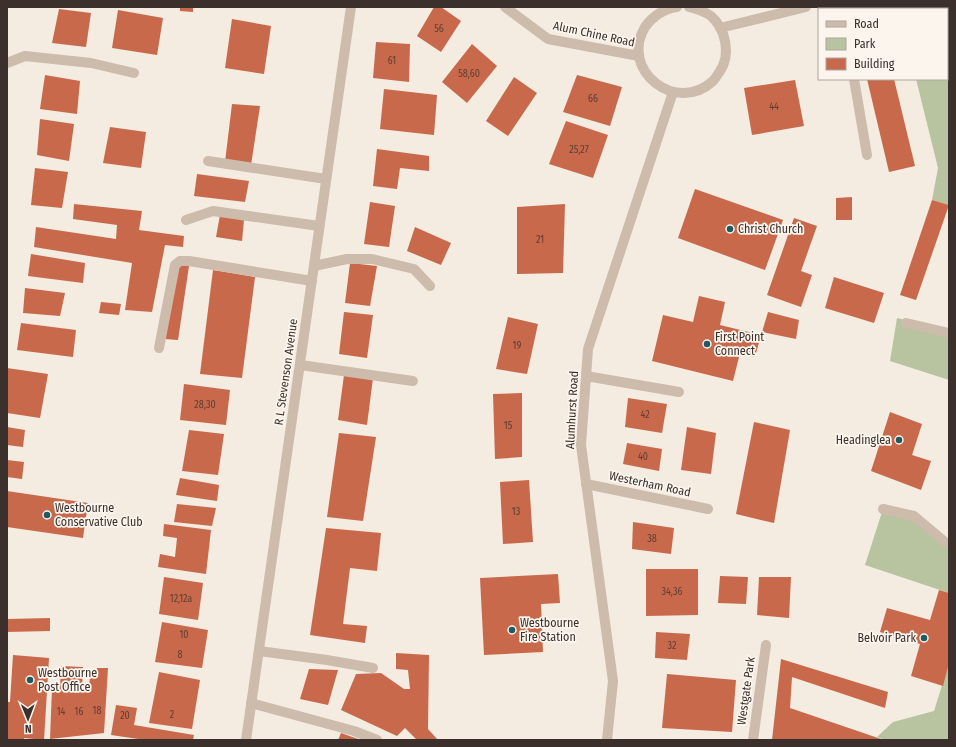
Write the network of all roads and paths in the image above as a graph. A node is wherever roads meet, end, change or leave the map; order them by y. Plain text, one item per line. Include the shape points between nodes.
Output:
1 (351, 7) edge
2 (505, 7) edge
3 (672, 7) edge
4 (689, 7) edge
5 (806, 7) edge
6 (720, 28) junction
7 (639, 56) junction
8 (7, 63) edge
9 (134, 73) dead end
10 (854, 80) edge
11 (673, 92) junction
12 (867, 155) dead end
13 (208, 161) dead end
14 (326, 179) junction
15 (186, 220) dead end
16 (319, 226) junction
17 (314, 266) junction
18 (312, 281) junction
19 (430, 286) dead end
20 (906, 323) dead end
21 (949, 333) edge
22 (158, 348) dead end
23 (300, 365) junction
24 (586, 376) junction
25 (413, 381) dead end
26 (679, 392) dead end
27 (586, 484) junction
28 (708, 509) dead end
29 (883, 509) dead end
30 (949, 543) edge
31 (766, 645) dead end
32 (259, 651) junction
33 (373, 668) dead end
34 (251, 703) junction
35 (246, 740) edge
36 (377, 740) edge
37 (607, 740) edge
38 (753, 740) edge

1 - 14 street, R L Stevenson Avenue
2 - 7 street, Alum Chine Road via 548,39
3 - 7 street via 658,13 642,32
4 - 6 street via 711,16
5 - 6 street
6 - 11 street via 725,41 726,56 713,81 701,89 687,93
7 - 11 street via 643,68 651,79
8 - 9 street via 25,56 91,63
10 - 12 street
11 - 24 street, Alumhurst Road via 588,349
13 - 14 street
14 - 16 street, R L Stevenson Avenue
15 - 16 street via 213,210
16 - 17 street, R L Stevenson Avenue
17 - 18 street, R L Stevenson Avenue
17 - 19 street via 347,259 372,259 414,269
18 - 22 street via 180,261 175,265
18 - 23 street, R L Stevenson Avenue
20 - 21 street
23 - 25 street
23 - 32 street, R L Stevenson Avenue
24 - 26 street
24 - 27 street, Alumhurst Road via 581,445
27 - 28 street, Westerham Road
27 - 37 street, Alumhurst Road via 613,680
29 - 30 street via 914,516 944,542
31 - 38 street, Westgate Park
32 - 33 street
32 - 34 street, R L Stevenson Avenue
34 - 35 street, R L Stevenson Avenue
34 - 36 street

